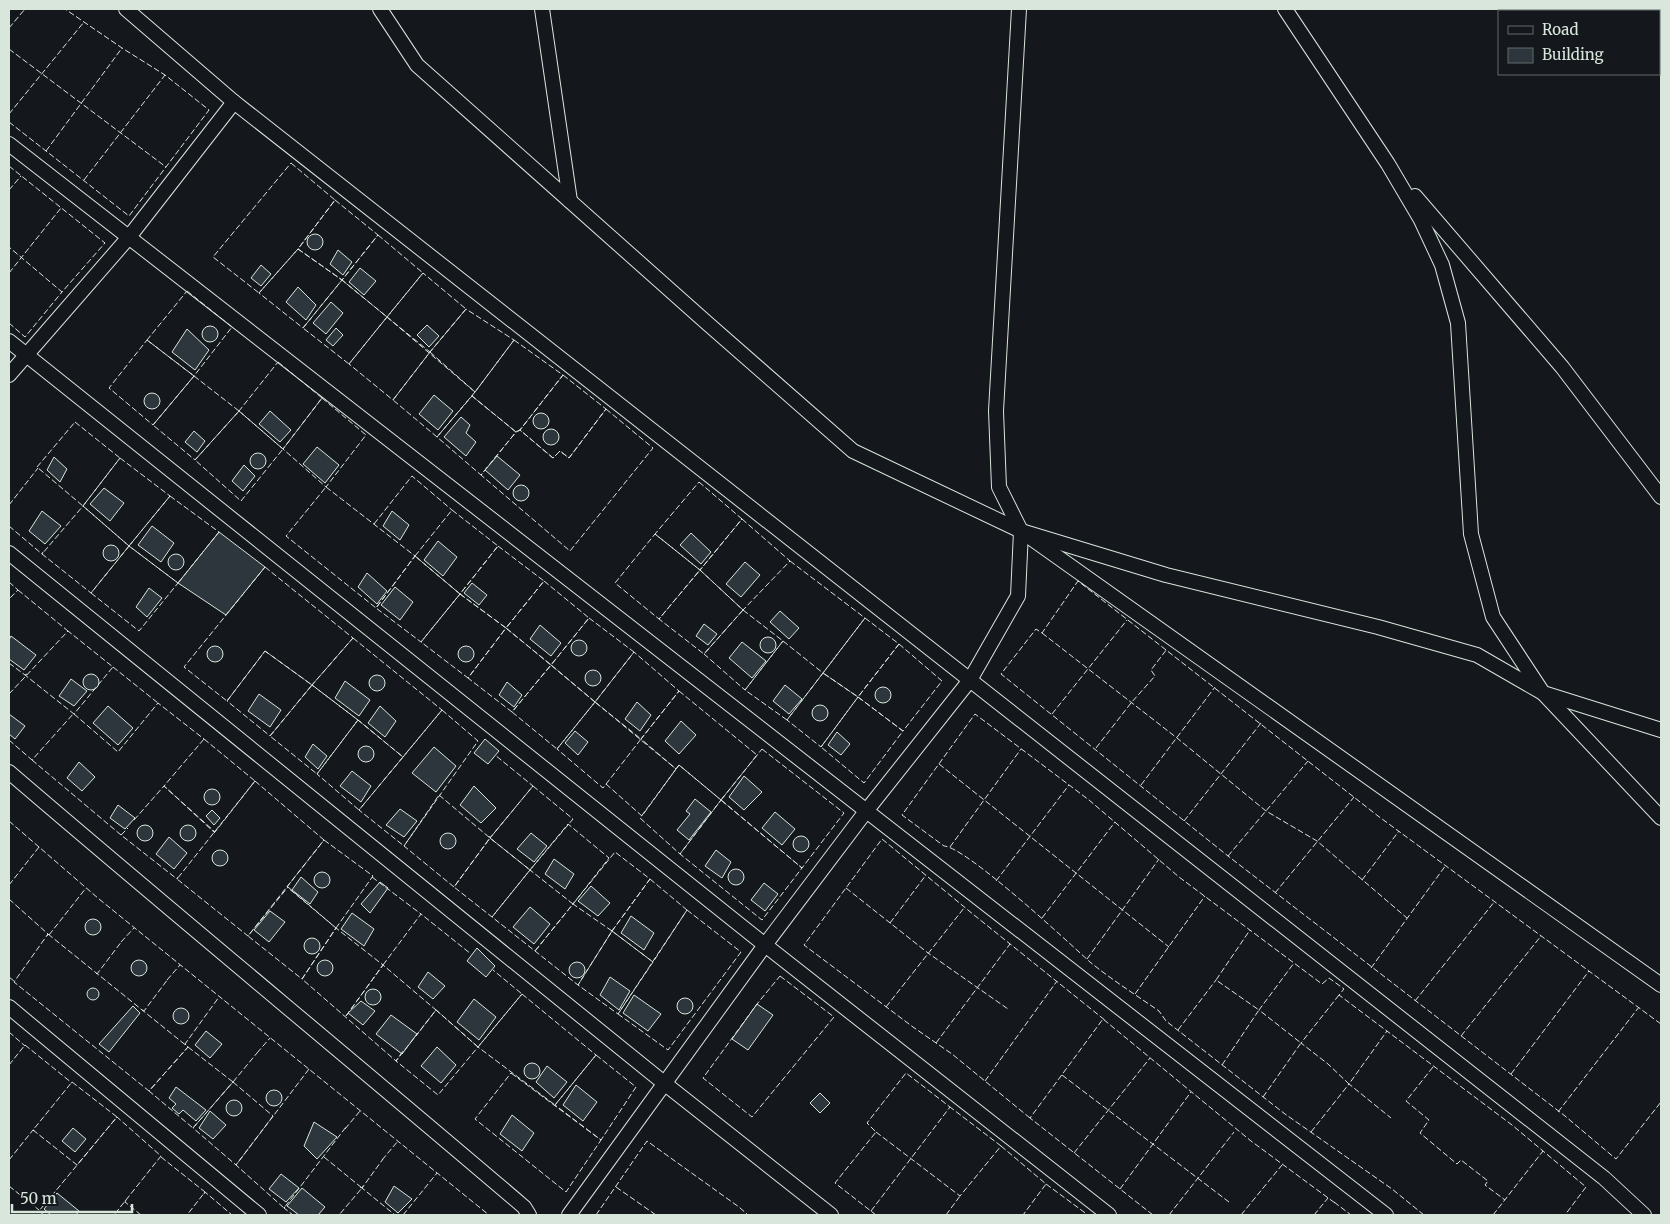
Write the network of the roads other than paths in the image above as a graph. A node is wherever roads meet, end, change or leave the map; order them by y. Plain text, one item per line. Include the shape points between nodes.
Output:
1 (126, 9) edge
2 (380, 9) edge
3 (542, 9) edge
4 (1019, 9) edge
5 (1285, 9) edge
6 (234, 102) junction
7 (9, 144) edge
8 (1388, 164) junction
9 (570, 201) junction
10 (129, 237) junction
11 (9, 342) edge
12 (26, 355) junction
13 (9, 375) edge
14 (1661, 497) edge
15 (1021, 531) junction
16 (9, 553) edge
17 (970, 680) junction
18 (1543, 693) junction
19 (1661, 730) edge
20 (9, 772) edge
21 (867, 810) junction
22 (1661, 818) edge
23 (765, 945) junction
24 (1661, 984) edge
25 (9, 1007) edge
26 (664, 1083) junction
27 (259, 1215) edge
28 (529, 1215) edge
29 (569, 1215) edge
30 (832, 1215) edge
31 (1109, 1215) edge
32 (1386, 1215) edge
33 (1644, 1215) edge

1 - 6 street
2 - 9 street via 417,65
3 - 9 street
4 - 15 street via 996,411 999,487
5 - 8 street
6 - 10 street
6 - 17 street
7 - 10 street
8 - 14 street via 1562,367
8 - 18 street via 1421,220 1442,265 1458,323 1471,534 1493,617
9 - 15 street via 854,451
10 - 12 street
10 - 21 street
11 - 12 street
12 - 13 street
12 - 23 street
15 - 17 street via 1018,596
15 - 18 street via 1166,575 1477,655
15 - 24 street
16 - 26 street
17 - 21 street
17 - 33 street via 1604,1178
18 - 19 street
18 - 22 street
20 - 28 street via 451,1144 524,1207
21 - 23 street
21 - 32 street
23 - 26 street
23 - 31 street
25 - 27 street
26 - 29 street
26 - 30 street

